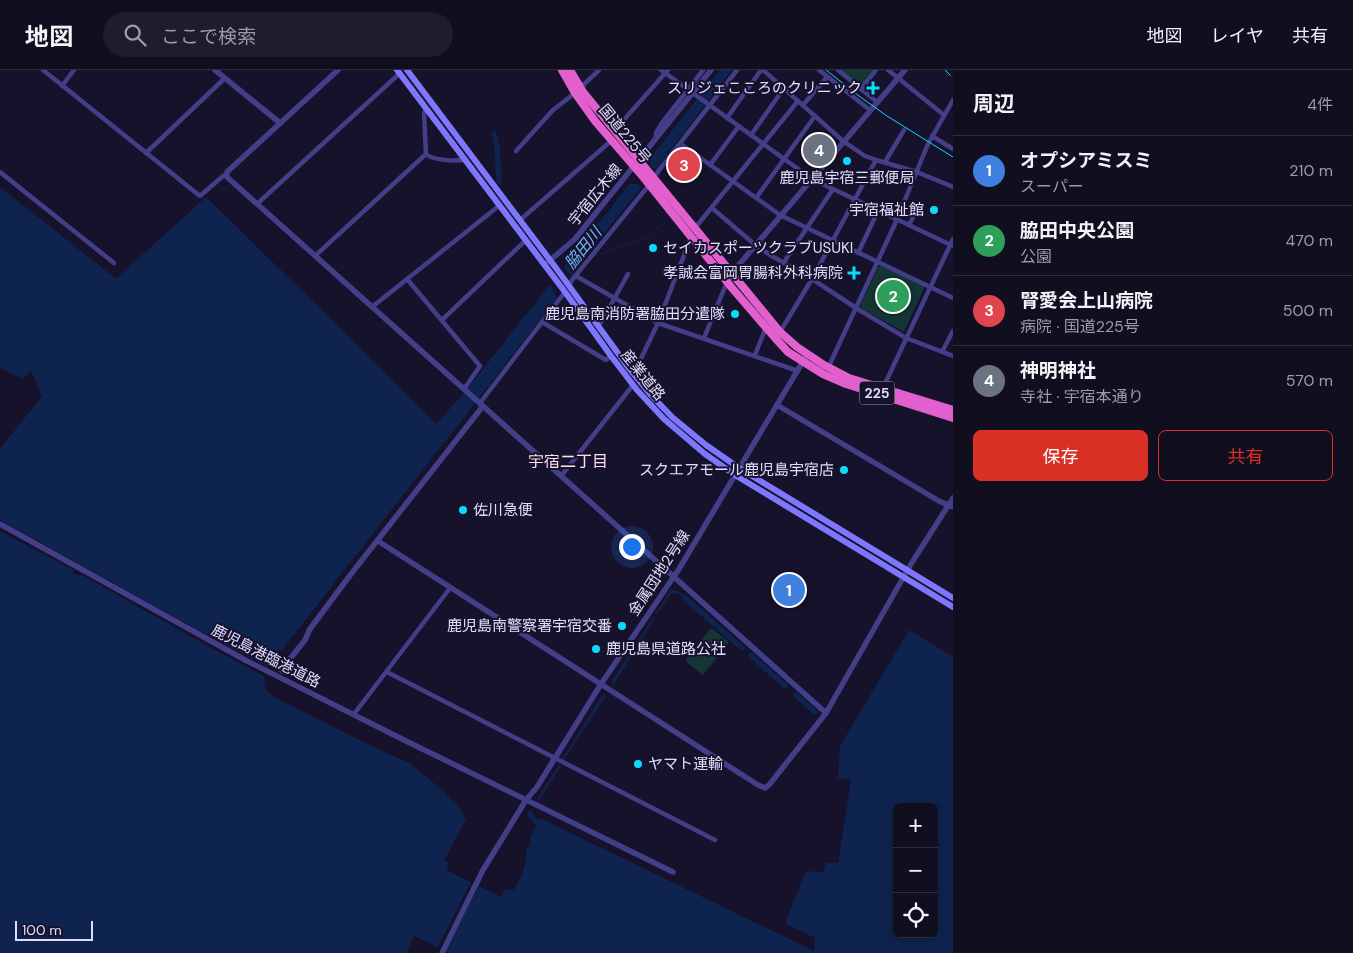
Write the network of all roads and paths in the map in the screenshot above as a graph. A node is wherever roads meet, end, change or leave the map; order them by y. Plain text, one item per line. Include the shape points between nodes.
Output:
1 (42, 70) edge
2 (74, 70) edge
3 (215, 70) edge
4 (338, 70) edge
5 (407, 70) edge
6 (562, 70) edge
7 (570, 70) edge
8 (599, 70) edge
9 (704, 70) edge
10 (711, 70) edge
11 (737, 70) edge
12 (762, 70) edge
13 (819, 70) edge
14 (838, 70) edge
15 (876, 70) edge
16 (888, 70) edge
17 (904, 70) edge
18 (665, 71) edge
19 (330, 72) edge
20 (399, 72) edge
21 (828, 76) junction
22 (224, 78) junction
23 (898, 78) junction
24 (62, 86) junction
25 (784, 88) junction
26 (861, 88) junction
27 (577, 90) junction
28 (688, 90) junction
29 (953, 100) edge
30 (798, 101) junction
31 (877, 102) junction
32 (708, 105) junction
33 (803, 105) junction
34 (426, 109) junction
35 (870, 110) junction
36 (944, 115) junction
37 (815, 116) junction
38 (727, 118) junction
39 (280, 123) junction
40 (738, 126) junction
41 (904, 130) dead end
42 (614, 131) junction
43 (751, 136) junction
44 (932, 136) junction
45 (656, 139) junction
46 (611, 140) junction
47 (843, 141) junction
48 (681, 144) junction
49 (763, 144) junction
50 (953, 149) edge
51 (516, 151) dead end
52 (146, 153) junction
53 (426, 154) junction
54 (465, 159) junction
55 (784, 159) junction
56 (876, 160) junction
57 (884, 162) junction
58 (710, 164) junction
59 (638, 166) junction
60 (0, 172) edge
61 (917, 172) junction
62 (226, 175) junction
63 (812, 179) junction
64 (650, 180) junction
65 (733, 182) junction
66 (953, 187) edge
67 (833, 189) junction
68 (756, 198) junction
69 (854, 200) junction
70 (257, 204) junction
71 (500, 205) junction
72 (712, 208) junction
73 (878, 210) junction
74 (917, 210) dead end
75 (780, 216) junction
76 (520, 220) junction
77 (897, 220) junction
78 (909, 225) junction
79 (695, 228) junction
80 (807, 228) junction
81 (691, 237) junction
82 (526, 240) junction
83 (833, 241) junction
84 (952, 243) edge
85 (756, 245) junction
86 (858, 253) junction
87 (315, 256) junction
88 (547, 262) junction
89 (784, 262) junction
90 (114, 263) dead end
91 (878, 263) junction
92 (628, 274) dead end
93 (732, 275) junction
94 (576, 276) junction
95 (407, 279) junction
96 (812, 279) junction
97 (727, 282) junction
98 (930, 287) junction
99 (565, 288) junction
100 (614, 298) junction
101 (953, 298) edge
102 (372, 307) junction
103 (856, 308) junction
104 (442, 320) junction
105 (542, 322) junction
106 (658, 323) junction
107 (598, 326) junction
108 (766, 327) junction
109 (953, 330) edge
110 (780, 332) junction
111 (704, 338) junction
112 (906, 338) junction
113 (942, 352) junction
114 (755, 355) junction
115 (611, 356) junction
116 (953, 356) edge
117 (805, 358) junction
118 (828, 368) junction
119 (798, 371) junction
120 (633, 374) junction
121 (633, 385) junction
122 (883, 388) junction
123 (464, 390) junction
124 (480, 404) junction
125 (777, 405) junction
126 (953, 410) edge
127 (953, 418) edge
128 (739, 468) junction
129 (735, 475) junction
130 (561, 476) junction
131 (953, 498) edge
132 (951, 506) edge
133 (0, 524) edge
134 (378, 541) junction
135 (906, 574) junction
136 (673, 576) junction
137 (450, 588) junction
138 (953, 598) edge
139 (953, 607) edge
140 (282, 671) dead end
141 (387, 672) junction
142 (601, 684) junction
143 (826, 713) junction
144 (354, 714) junction
145 (555, 759) junction
146 (526, 800) junction
147 (715, 840) dead end
148 (673, 872) dead end
149 (442, 953) edge

1 - 24 street
2 - 24 street
3 - 22 street
4 - 19 street
5 - 76 main road, 産業道路
6 - 27 highway, 国道225号 / 225
7 - 27 highway, 国道225号 / 225
8 - 27 street
9 - 28 street
10 - 45 street, 宇宿広木線
11 - 32 street
12 - 25 street
12 - 38 street
13 - 21 street
14 - 26 street
15 - 26 street
16 - 23 street
17 - 23 street
18 - 28 street
18 - 42 street
19 - 39 street
20 - 34 main road, 産業道路
20 - 70 street
21 - 33 street
21 - 35 street
22 - 39 street
22 - 52 street
23 - 31 street
23 - 36 street
24 - 52 street
25 - 30 street
25 - 43 street
26 - 31 street
27 - 42 highway, 国道225号 / 225
27 - 46 highway, 国道225号 / 225 via 595,121
27 - 51 street via 553,110
28 - 32 street
28 - 45 street via 662,123
29 - 36 street
30 - 33 street
30 - 49 street
31 - 35 street
32 - 38 street
32 - 48 street
33 - 37 street
34 - 53 street
34 - 54 main road, 産業道路
35 - 47 street
36 - 44 street
37 - 47 street
37 - 55 street
38 - 40 street
39 - 62 street
40 - 43 street
40 - 58 street
41 - 57 street
42 - 59 highway, 国道225号 / 225
43 - 49 street
44 - 50 street
44 - 61 street
45 - 59 street, 宇宿広木線
46 - 59 highway, 国道225号 / 225
46 - 76 street
47 - 56 street
47 - 63 street
48 - 58 street
48 - 64 street
49 - 55 street
49 - 65 street
52 - 62 street via 200,196
53 - 54 street via 430,158
53 - 87 street
54 - 71 main road, 産業道路
55 - 63 street
55 - 68 street
56 - 57 street
56 - 69 street
57 - 61 street
58 - 65 street
59 - 64 highway, 国道225号 / 225
59 - 88 street, 宇宿広木線 via 575,239
60 - 90 street
61 - 66 street
61 - 77 street
62 - 70 street
63 - 67 street
63 - 75 street
64 - 79 highway, 国道225号 / 225
64 - 81 highway, 国道225号 / 225
64 - 94 street
65 - 68 street
65 - 72 street
67 - 69 street
67 - 80 street
68 - 75 street
69 - 73 street
69 - 83 street
70 - 87 street
71 - 82 main road, 産業道路
71 - 95 street
72 - 79 street
72 - 85 street
73 - 77 street
73 - 86 street
74 - 78 street
75 - 80 street
75 - 85 street
76 - 88 main road, 産業道路
77 - 78 street
77 - 91 street
78 - 84 street
79 - 93 highway, 国道225号 / 225
80 - 83 street
80 - 89 street
81 - 97 highway, 国道225号 / 225
81 - 106 street
82 - 88 main road, 産業道路
82 - 104 street
83 - 86 street
83 - 96 street
84 - 98 street
85 - 89 street
85 - 93 street
86 - 91 street
87 - 102 street
88 - 99 main road, 産業道路 via 553,276
88 - 99 main road, 産業道路 via 556,268
89 - 96 street
91 - 98 street
91 - 103 street
92 - 100 street
93 - 97 street
93 - 110 highway, 国道225号 / 225
94 - 99 street
94 - 100 street
95 - 102 street
95 - 104 street
96 - 103 street
96 - 110 street
97 - 108 highway, 国道225号 / 225
97 - 111 street
98 - 101 street
98 - 112 street
99 - 105 street
99 - 107 main road, 産業道路
99 - 115 main road, 産業道路
100 - 106 street
100 - 107 street
102 - 123 street
103 - 112 street
103 - 118 street
104 - 123 street via 480,366
105 - 115 street via 606,360
105 - 124 street
106 - 111 street
106 - 120 street
107 - 120 main road, 産業道路
108 - 114 street
108 - 117 highway, 国道225号 / 225 via 788,352
109 - 113 street
110 - 117 highway, 国道225号 / 225
111 - 114 street
112 - 113 street
112 - 122 street
113 - 116 street
114 - 119 street
115 - 121 main road, 産業道路
117 - 118 highway, 国道225号 / 225
117 - 119 street, 金属団地2号線
117 - 127 highway, 国道225号 / 225 via 823,374 846,384
118 - 122 highway, 国道225号 / 225
119 - 125 street, 金属団地2号線
120 - 128 main road, 産業道路 via 672,417
121 - 129 main road, 産業道路 via 664,420
121 - 130 street
122 - 126 highway, 国道225号 / 225
123 - 124 street
124 - 130 street
124 - 134 street
125 - 128 street, 金属団地2号線
125 - 132 street
128 - 129 street, 金属団地2号線
128 - 135 main road, 産業道路
129 - 135 main road, 産業道路
129 - 136 street, 金属団地2号線
130 - 136 street
131 - 132 street
132 - 135 street
133 - 144 street, 鹿児島港臨港道路 via 214,644
134 - 137 street
134 - 140 street
135 - 138 main road, 産業道路
135 - 139 main road, 産業道路 via 914,584
135 - 143 street
136 - 142 street, 金属団地2号線
136 - 143 street
137 - 141 street
137 - 142 street
141 - 144 street
141 - 145 street
142 - 143 street via 765,788
142 - 145 street, 金属団地2号線
144 - 146 street, 鹿児島港臨港道路
145 - 146 street, 金属団地2号線
145 - 147 street
146 - 148 street, 鹿児島港臨港道路
146 - 149 street, 金属団地2号線 via 480,876

